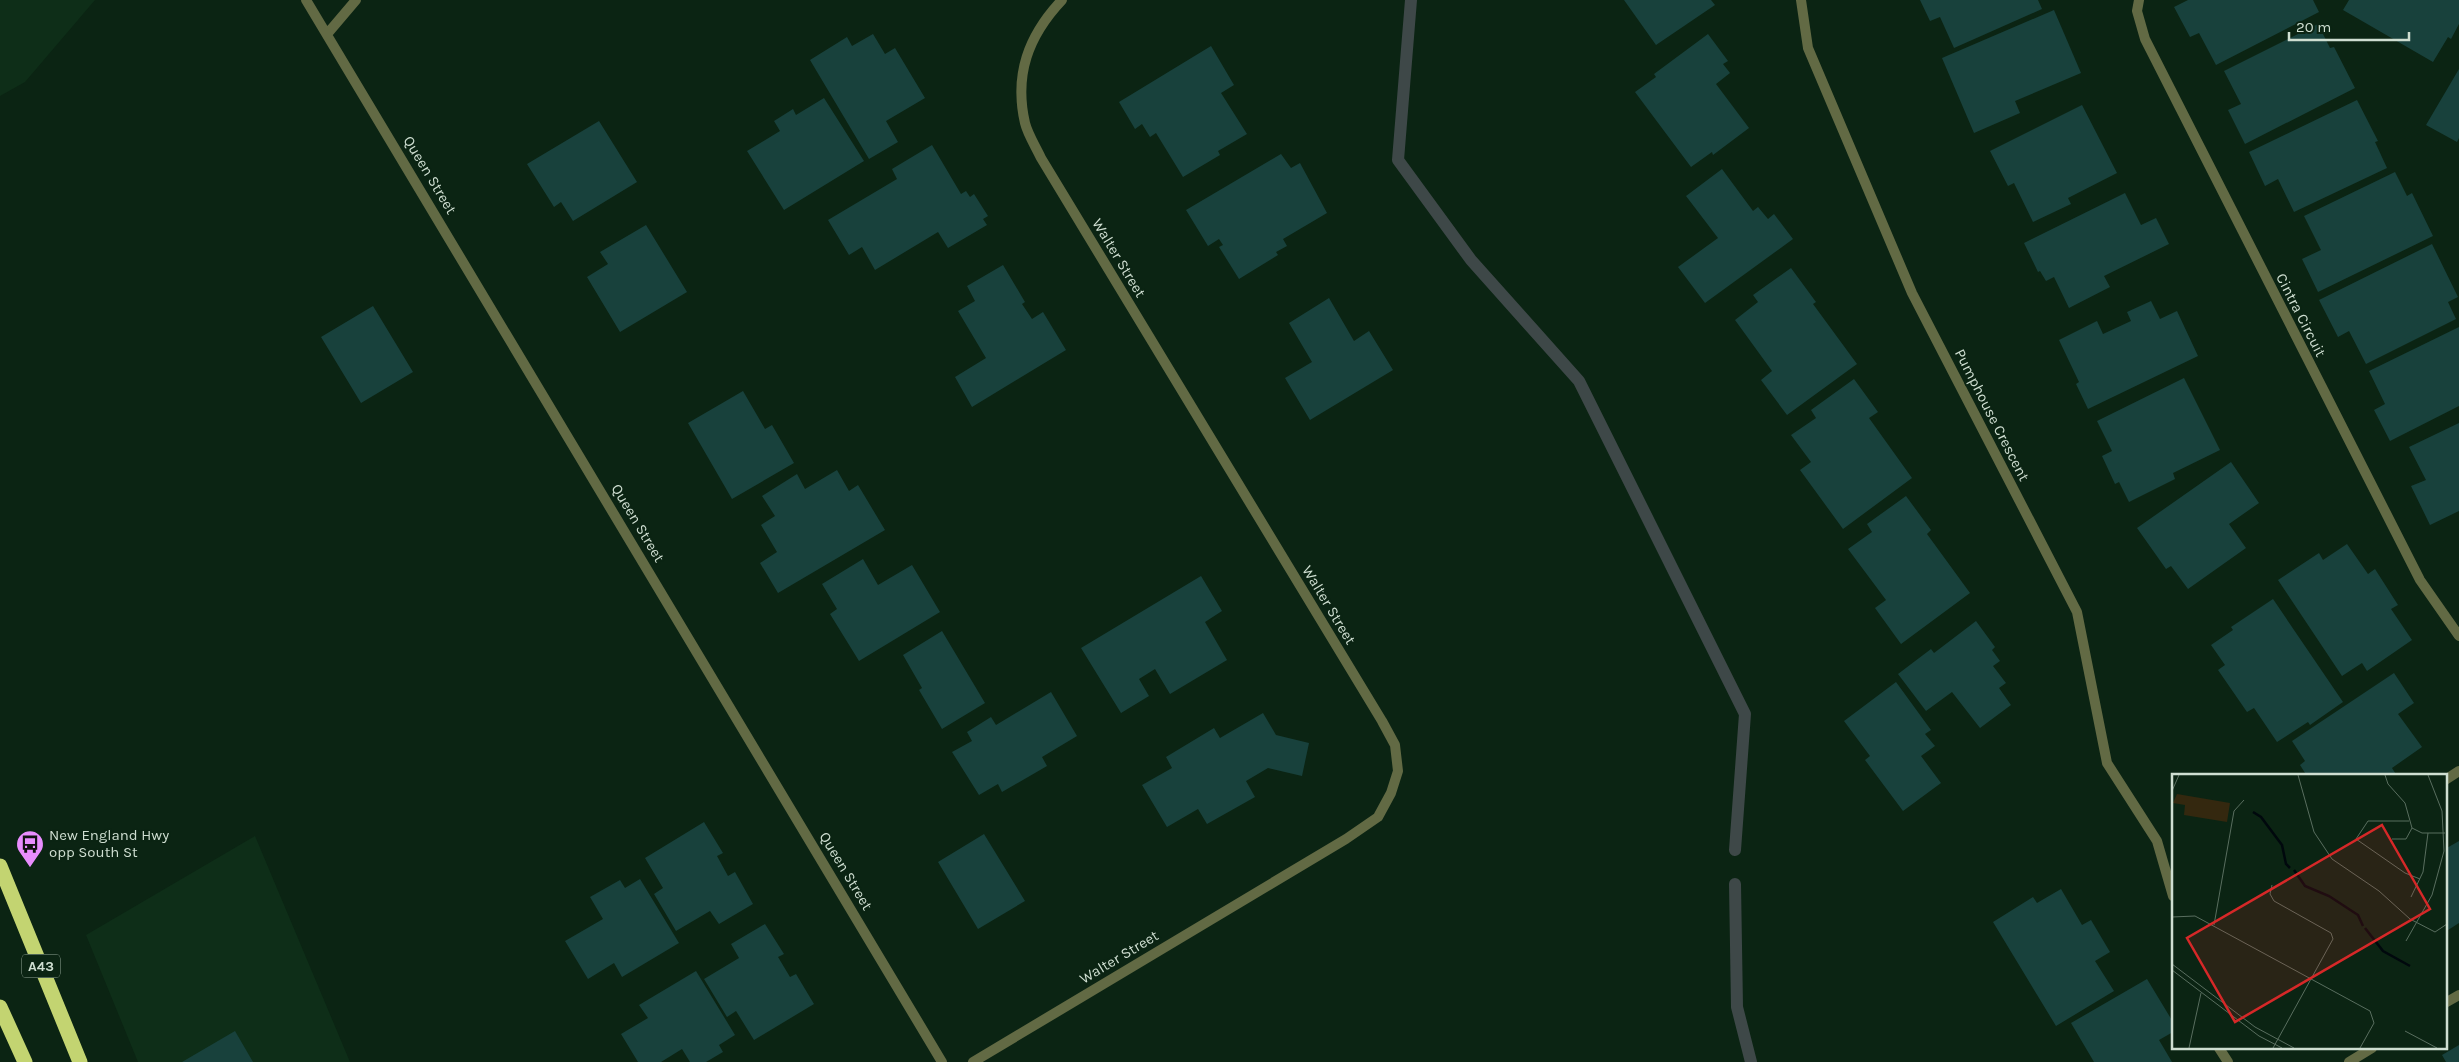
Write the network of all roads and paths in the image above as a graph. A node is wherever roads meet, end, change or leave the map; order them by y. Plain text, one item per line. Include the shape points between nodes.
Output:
1 (306, 0) edge
2 (356, 0) edge
3 (1062, 0) edge
4 (1801, 0) edge
5 (2139, 0) edge
6 (328, 33) junction
7 (2459, 636) edge
8 (2459, 770) edge
9 (2446, 779) edge
10 (0, 866) edge
11 (2172, 893) edge
12 (2459, 995) edge
13 (2446, 1002) edge
14 (0, 1007) edge
15 (2220, 1050) edge
16 (2369, 1050) edge
17 (25, 1062) edge
18 (80, 1062) edge
19 (942, 1062) edge
20 (973, 1062) edge
21 (2228, 1062) edge
22 (2349, 1062) edge

1 - 6 street, Queen Street
2 - 6 street
3 - 20 street, Walter Street via 1044,19 1029,48 1020,85 1025,125 1041,158 1382,720 1395,745 1398,772 1378,817 1346,839
4 - 11 street, Pumphouse Crescent via 1808,48 1912,293 2077,612 2107,763 2157,841
5 - 7 street, Cintra Circuit via 2137,11 2145,39 2420,580
6 - 19 street, Queen Street
8 - 9 street
10 - 18 highway, A43
12 - 13 street
14 - 17 highway
15 - 21 street
16 - 22 street

